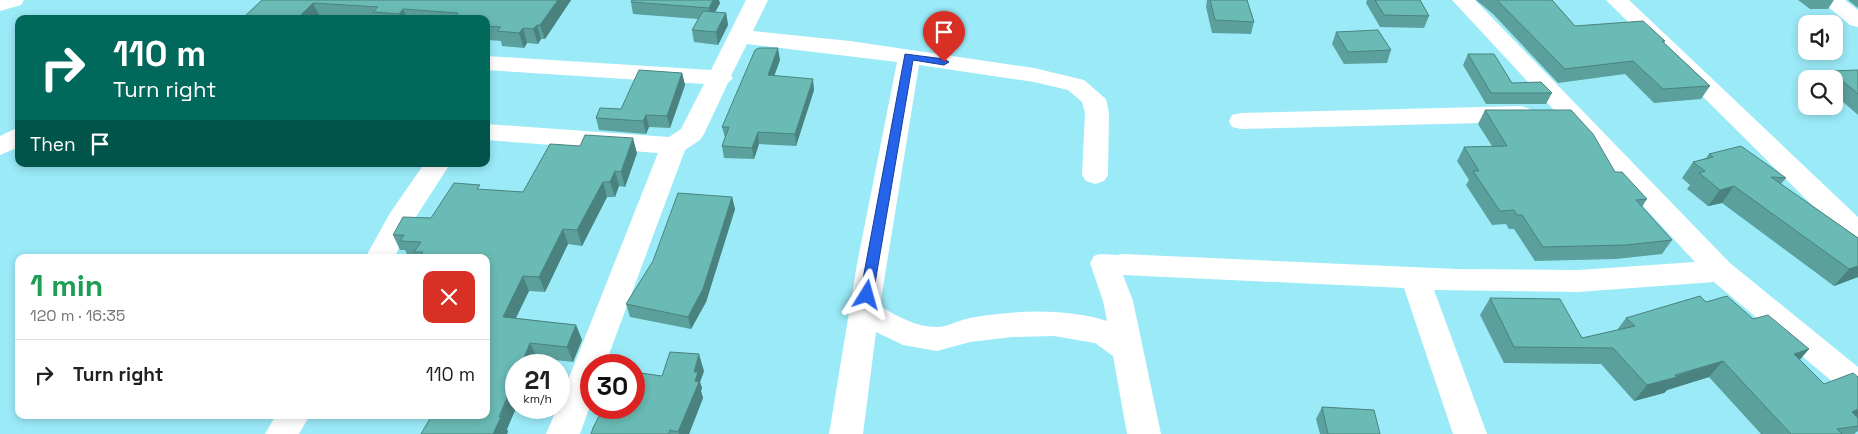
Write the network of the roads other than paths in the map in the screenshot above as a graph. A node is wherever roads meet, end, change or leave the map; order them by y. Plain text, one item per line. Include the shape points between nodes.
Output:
1 (13, 0) edge
2 (758, 0) edge
3 (1463, 0) edge
4 (1617, 0) edge
5 (1831, 0) edge
6 (0, 5) edge
7 (1858, 20) edge
8 (739, 36) junction
9 (908, 56) junction
10 (490, 63) edge
11 (721, 78) junction
12 (1573, 114) junction
13 (1241, 120) dead end
14 (490, 132) edge
15 (15, 138) edge
16 (674, 146) junction
17 (0, 147) edge
18 (435, 167) edge
19 (1095, 175) dead end
20 (1858, 234) edge
21 (381, 254) edge
22 (1720, 271) junction
23 (1416, 279) junction
24 (864, 311) junction
25 (1127, 349) junction
26 (1858, 385) edge
27 (291, 419) edge
28 (282, 434) edge
29 (564, 434) edge
30 (846, 434) edge
31 (1144, 434) edge
32 (1470, 434) edge

1 - 6 street
2 - 8 street
3 - 12 street
4 - 20 street
5 - 7 street
8 - 9 street
8 - 11 street
9 - 19 street via 1034,75 1076,85 1094,99 1097,113
9 - 24 street
10 - 11 street
11 - 16 street via 691,134
12 - 13 street
12 - 22 street
14 - 16 street
15 - 17 street
16 - 29 street
18 - 21 street
22 - 23 street via 1578,281
22 - 26 street
23 - 25 street via 1113,263
23 - 32 street
24 - 25 street via 903,334 937,340 970,330 1054,324 1103,332
24 - 30 street
25 - 31 street
27 - 28 street

